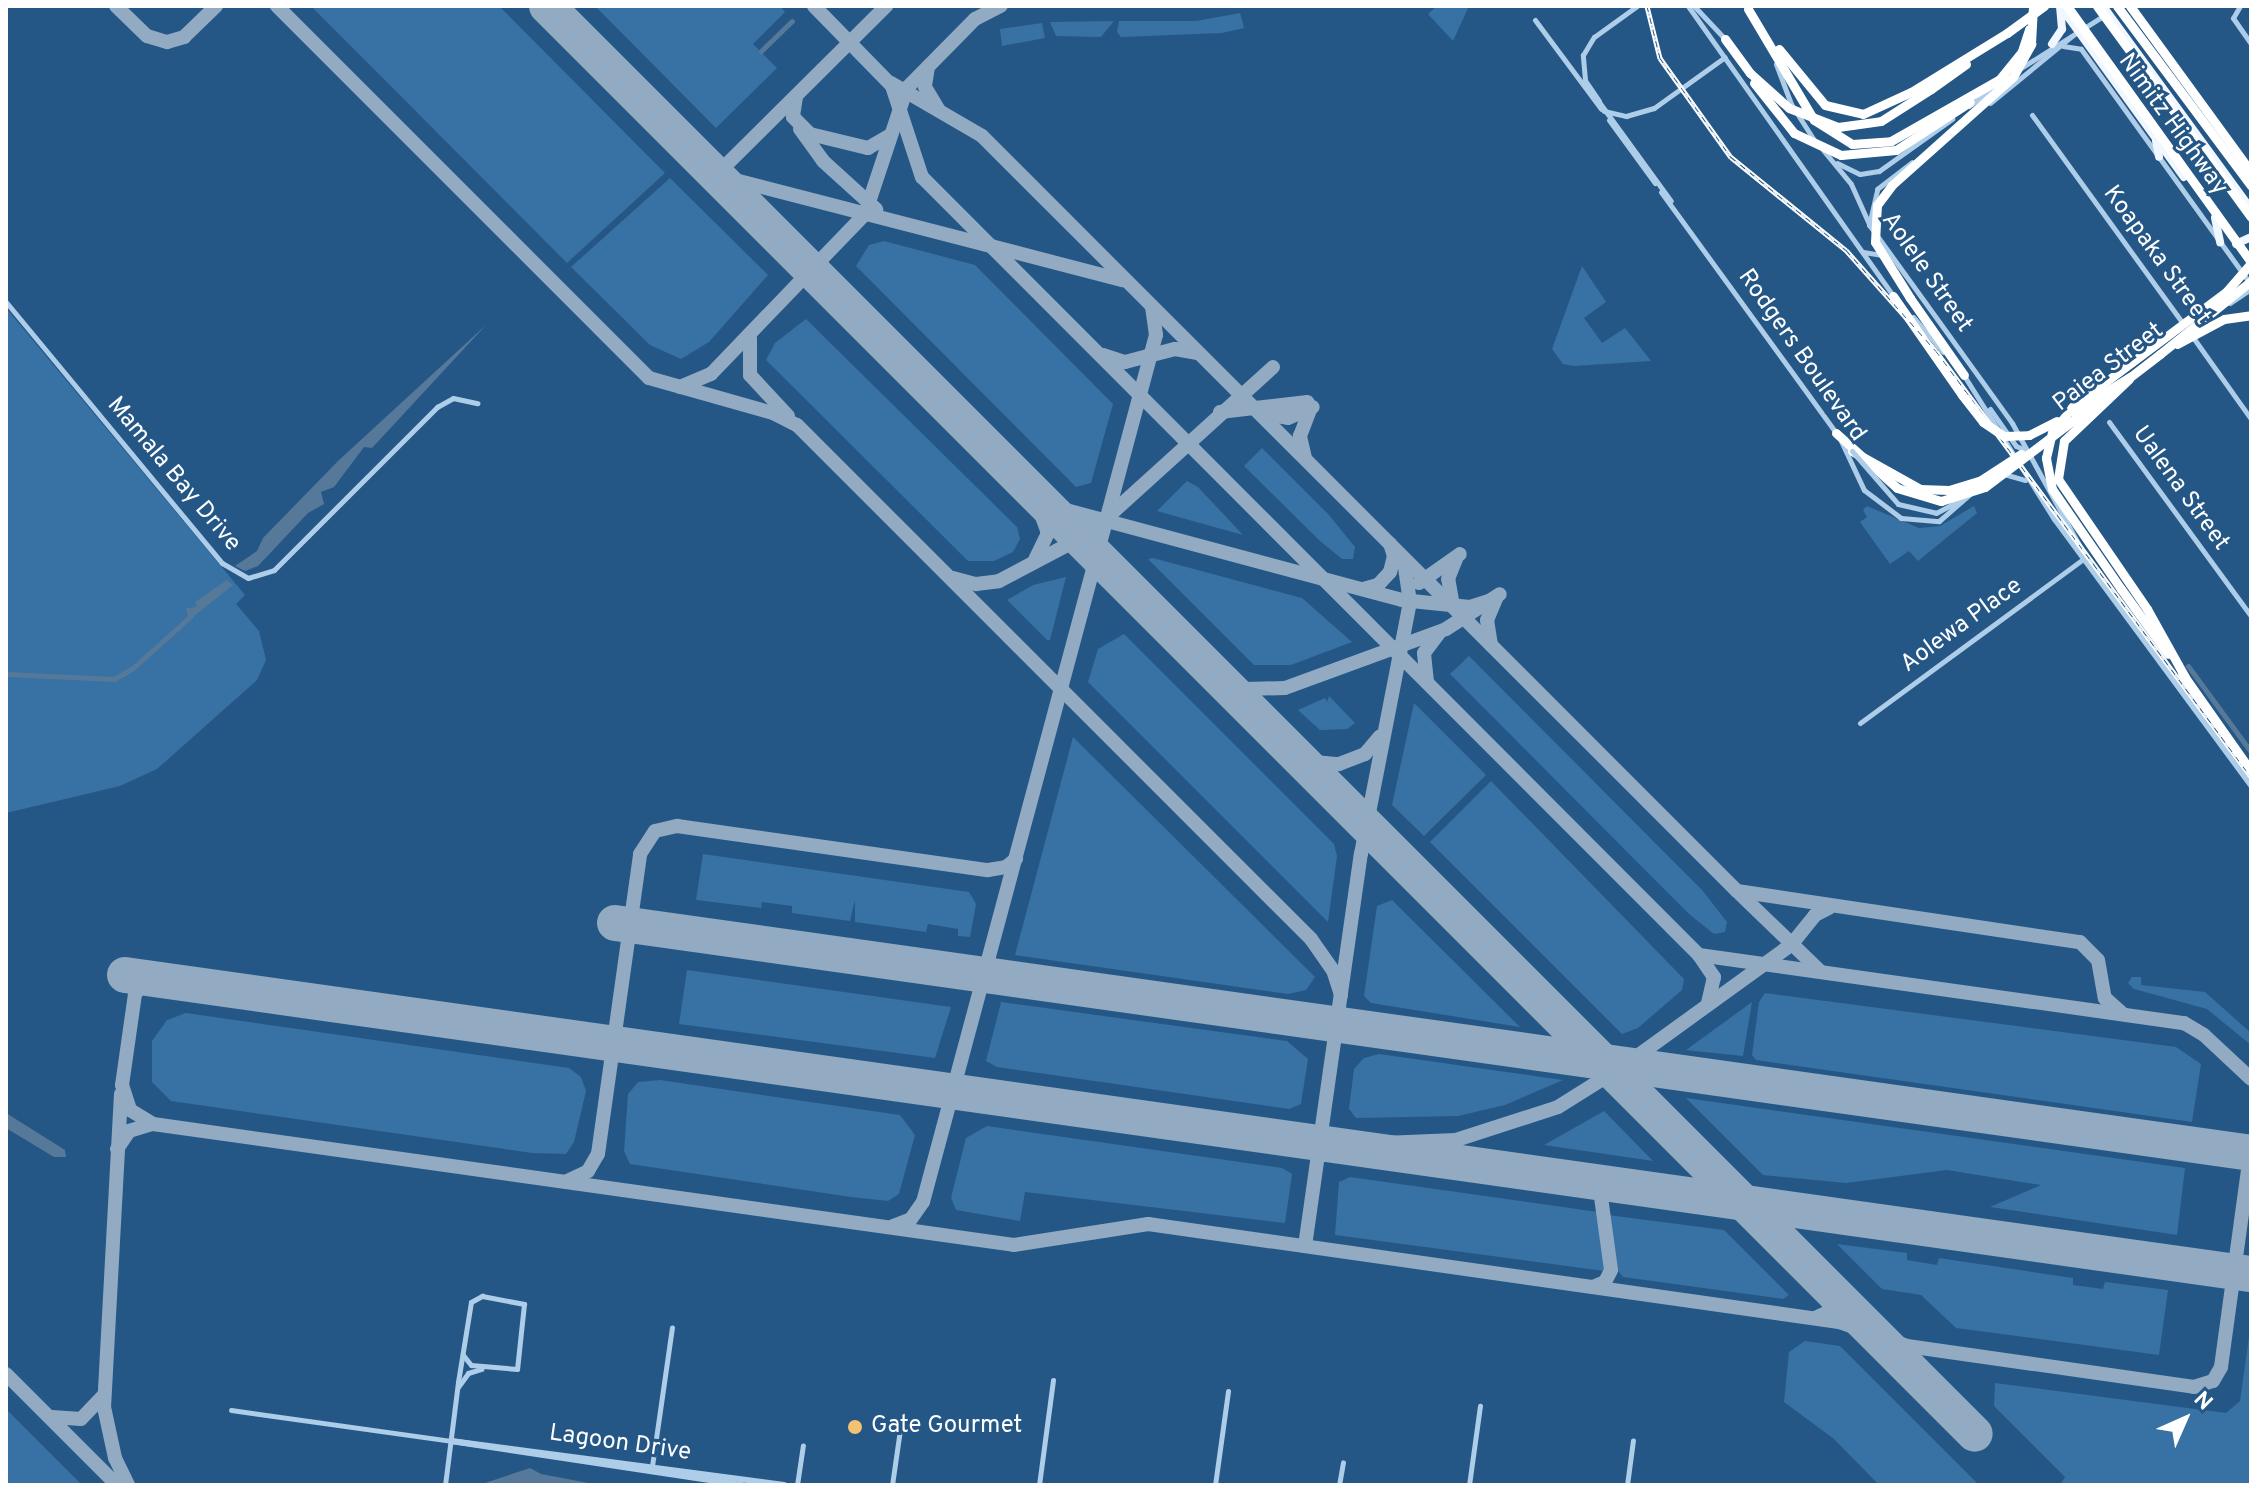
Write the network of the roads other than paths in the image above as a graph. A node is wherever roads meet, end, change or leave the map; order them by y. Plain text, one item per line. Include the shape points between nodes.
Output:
1 (1637, 6) edge
2 (1691, 6) edge
3 (2044, 6) edge
4 (2060, 6) edge
5 (2067, 6) edge
6 (2097, 6) edge
7 (2117, 6) edge
8 (2130, 6) edge
9 (2240, 6) edge
10 (1747, 7) edge
11 (2033, 8) edge
12 (2106, 9) edge
13 (1535, 20) dead end
14 (2077, 32) junction
15 (2007, 33) junction
16 (1725, 39) joint
17 (2052, 44) junction
18 (2251, 44) edge
19 (2063, 46) junction
20 (2091, 47) junction
21 (1725, 57) junction
22 (2087, 57) junction
23 (1750, 73) junction
24 (2002, 78) junction
25 (2121, 106) junction
26 (1601, 109) junction
27 (2135, 109) junction
28 (2032, 115) dead end
29 (2155, 136) junction
30 (2159, 157) junction
31 (1830, 158) junction
32 (2246, 173) edge
33 (2251, 189) edge
34 (2251, 209) edge
35 (2251, 217) edge
36 (1870, 226) junction
37 (2251, 237) edge
38 (2225, 240) junction
39 (1859, 250) junction
40 (1889, 253) junction
41 (2251, 264) edge
42 (2251, 285) edge
43 (1893, 296) junction
44 (6, 302) edge
45 (2251, 315) edge
46 (2189, 331) junction
47 (2160, 354) junction
48 (1964, 375) junction
49 (2130, 377) junction
50 (477, 403) dead end
51 (1983, 403) junction
52 (2251, 419) edge
53 (2071, 420) junction
54 (2109, 422) dead end
55 (2012, 423) junction
56 (1836, 433) junction
57 (1852, 451) junction
58 (2029, 451) junction
59 (2015, 462) junction
60 (1995, 476) junction
61 (2029, 482) junction
62 (1968, 496) junction
63 (2085, 558) junction
64 (2125, 586) junction
65 (2251, 616) edge
66 (1860, 723) dead end
67 (2251, 771) edge
68 (2251, 786) edge
69 (672, 1327) dead end
70 (463, 1355) junction
71 (486, 1369) junction
72 (1053, 1380) dead end
73 (458, 1387) junction
74 (1228, 1391) dead end
75 (1480, 1406) dead end
76 (231, 1410) dead end
77 (902, 1416) dead end
78 (1633, 1440) dead end
79 (451, 1441) junction
80 (803, 1445) dead end
81 (1343, 1462) dead end
82 (652, 1469) junction
83 (445, 1485) edge
84 (743, 1485) edge
85 (784, 1485) edge
86 (797, 1485) edge
87 (892, 1485) edge
88 (1039, 1485) edge
89 (1215, 1485) edge
90 (1339, 1485) edge
91 (1469, 1485) edge
92 (1627, 1485) edge

1 - 57 street, bridge via 1589,43 1583,55 1587,85
2 - 16 street
2 - 21 street, Aolele Street
3 - 15 highway, bridge
4 - 14 main road, Nimitz Highway
4 - 17 main road via 2062,29
5 - 41 highway, bridge
6 - 35 highway, bridge
7 - 32 highway
8 - 32 highway
9 - 18 street via 2233,18
10 - 15 highway via 1811,93 1833,110 1855,115 1891,104
10 - 24 highway via 1814,120 1833,136 1861,145 1891,141
10 - 31 street, Aolele Street via 1799,119
11 - 24 highway, bridge via 2022,51
11 - 48 highway, bridge via 2031,44 2013,77 1892,185 1877,205 1875,242
12 - 14 street
12 - 34 main road, Nimitz Highway
13 - 26 street, Rodgers Boulevard
14 - 17 street
14 - 19 street
14 - 20 main road, Nimitz Highway
15 - 23 highway, bridge via 1898,112 1861,126 1838,127 1800,115
16 - 23 highway
17 - 31 street via 1879,171 1860,174
19 - 22 street via 2077,46
19 - 36 street via 1881,185 1870,202
20 - 22 main road
20 - 27 main road, Nimitz Highway
21 - 26 street via 1663,103 1632,115
21 - 39 street, Aolele Street
22 - 25 street
23 - 24 highway, bridge via 1794,133 1824,151 1852,157 1906,145
25 - 27 main road
25 - 30 street
26 - 56 street, Rodgers Boulevard
27 - 29 main road, Nimitz Highway
28 - 46 street, Koapaka Street
29 - 30 main road
29 - 38 main road, Nimitz Highway
30 - 38 street
31 - 36 street, Aolele Street via 1851,184
32 - 33 highway
36 - 40 street, Aolele Street
37 - 38 main road via 2240,245
38 - 41 main road
38 - 42 street
39 - 40 street via 1874,257
39 - 43 street, Aolele Street
40 - 55 street, Aolele Street
41 - 64 highway, bridge via 2226,292 2072,407 2052,433 2046,458 2052,489
42 - 46 street, Paiea Street
42 - 47 highway, bridge
43 - 48 street, Aolele Street
43 - 49 highway, bridge via 1993,431 2024,437
44 - 50 street, Mamala Bay Drive via 222,563 248,578 274,570 437,407 453,398
45 - 47 highway, bridge via 2224,319
46 - 52 street, Koapaka Street
46 - 53 street, Paiea Street
47 - 49 highway
48 - 51 street, Aolele Street
49 - 53 highway, bridge
49 - 64 highway, bridge via 2068,436 2057,471 2064,492
51 - 58 street via 2016,446
51 - 59 street, Aolele Street
53 - 55 street via 2031,430
53 - 56 highway, bridge via 1979,491 1952,500 1923,499 1886,481
53 - 57 highway, bridge via 1981,480 1949,490 1911,486
53 - 58 street, Paiea Street
54 - 65 street, Ualena Street
55 - 58 street, Aolele Street
56 - 62 street, Rodgers Boulevard via 1864,490 1893,514 1918,522 1939,521
57 - 62 street, bridge via 1898,504 1936,513
58 - 59 street, Rodgers Boulevard
58 - 63 street, Aolele Street
59 - 60 street, Rodgers Boulevard
59 - 61 street, Aolele Street
60 - 61 street via 2016,475
60 - 62 street, Rodgers Boulevard
61 - 63 street, Aolele Street
63 - 66 street, Aolewa Place
63 - 68 street, Aolele Street
64 - 67 highway
69 - 82 street
70 - 71 street via 468,1363
70 - 71 street via 474,1298 522,1302 527,1312 519,1367 509,1372
70 - 73 street
71 - 73 street via 468,1373
72 - 88 street
73 - 79 street
74 - 89 street
75 - 91 street
76 - 79 street, Lagoon Drive
77 - 87 street
78 - 92 street
79 - 82 street, Lagoon Drive
79 - 83 street
80 - 86 street
81 - 90 street
82 - 84 street, Lagoon Drive
82 - 85 street, Lagoon Drive

